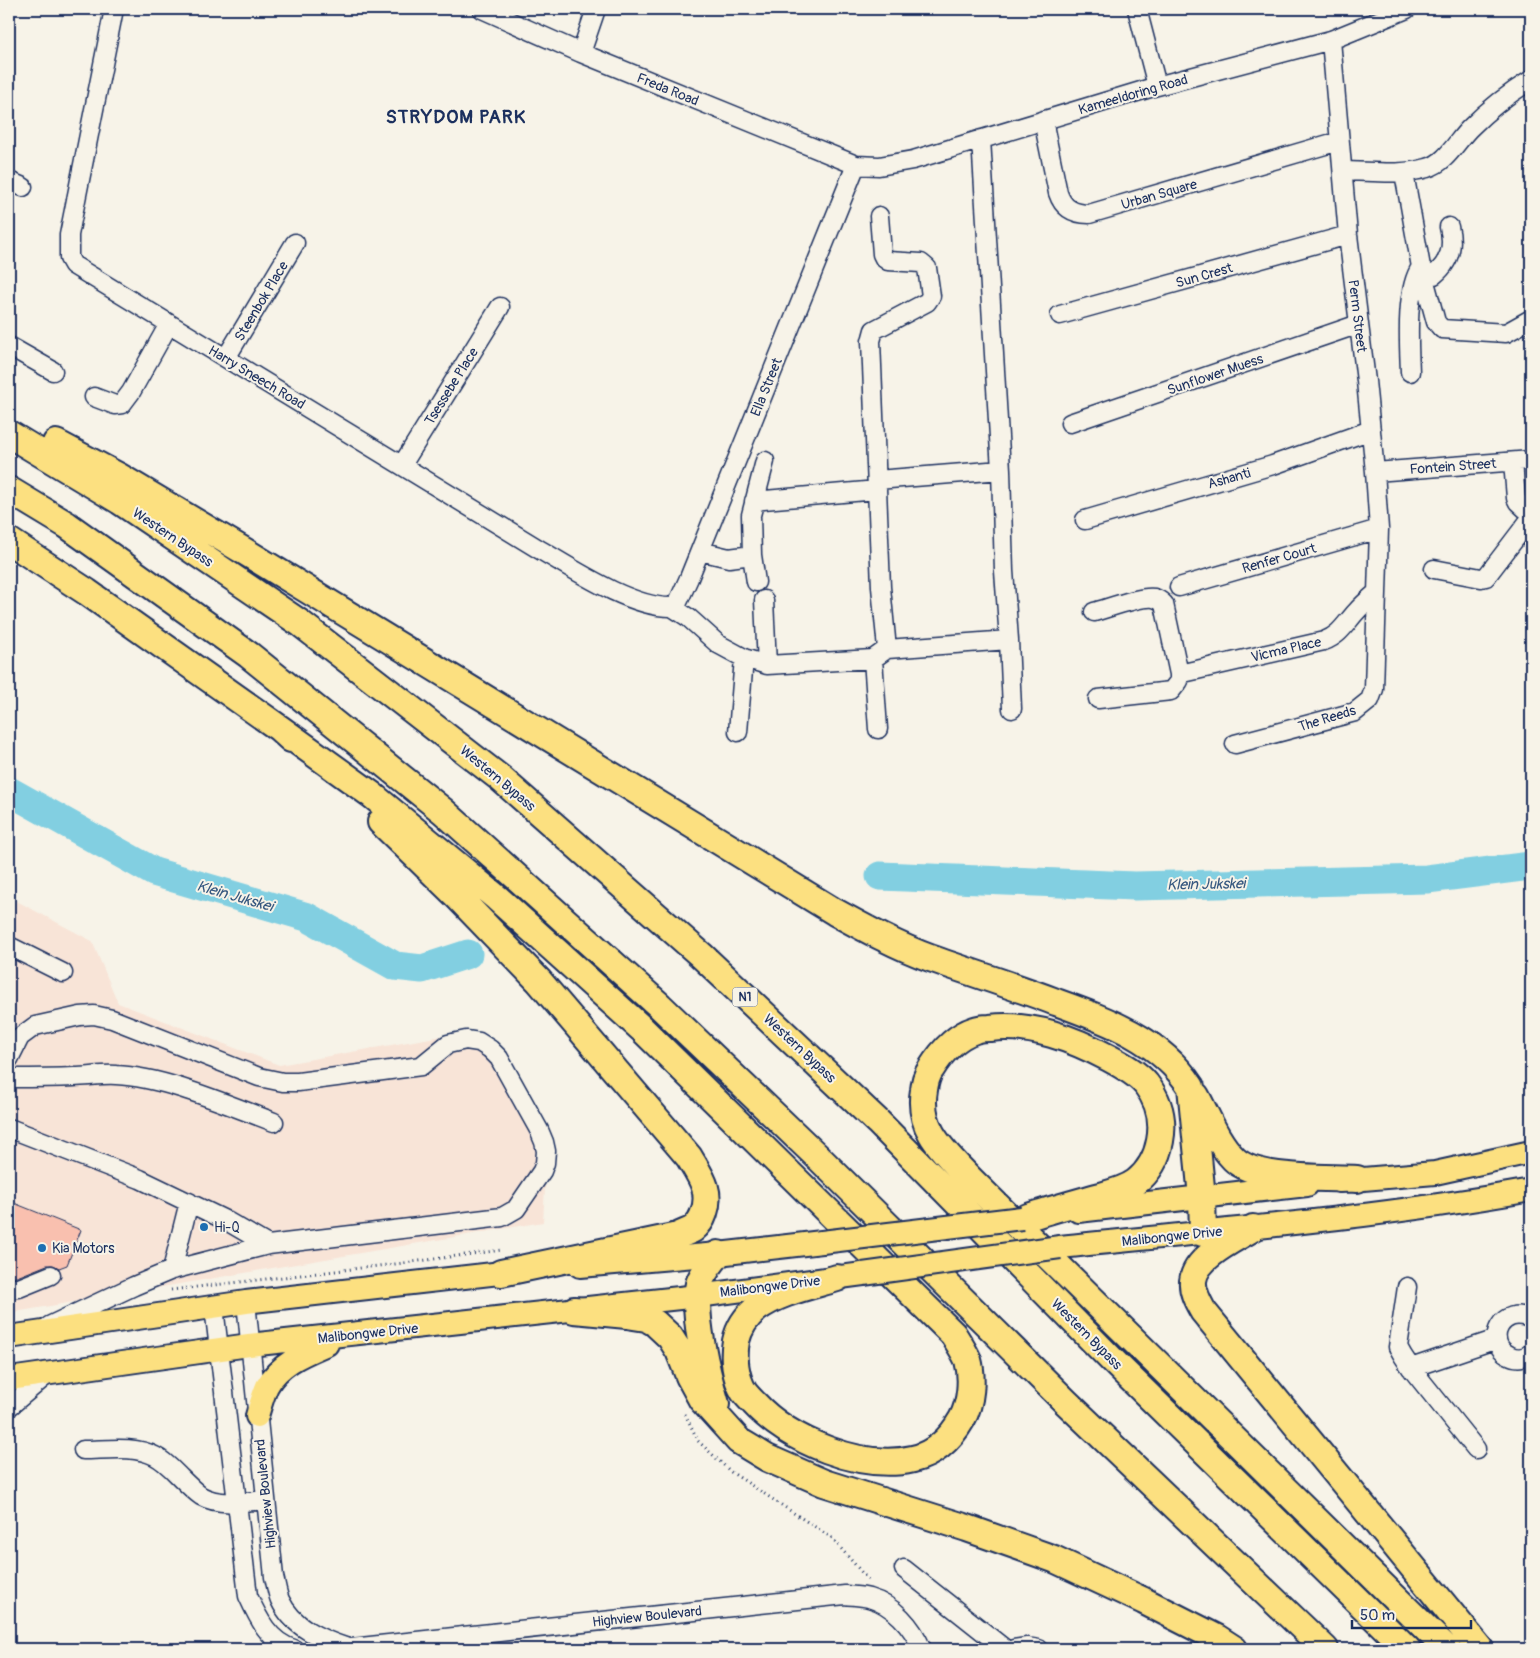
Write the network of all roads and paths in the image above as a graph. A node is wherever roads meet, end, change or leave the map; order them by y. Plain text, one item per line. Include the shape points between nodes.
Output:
1 (114, 9) edge
2 (482, 9) edge
3 (596, 9) edge
4 (1137, 9) edge
5 (1407, 9) edge
6 (1330, 40) junction
7 (581, 53) junction
8 (1531, 80) edge
9 (1157, 86) junction
10 (1043, 120) junction
11 (980, 139) junction
12 (1339, 141) junction
13 (856, 165) junction
14 (1343, 171) junction
15 (1404, 173) junction
16 (879, 216) dead end
17 (1449, 227) dead end
18 (1348, 235) junction
19 (295, 243) dead end
20 (1421, 267) junction
21 (500, 307) dead end
22 (1060, 315) dead end
23 (1531, 319) edge
24 (169, 324) junction
25 (1359, 324) junction
26 (9, 346) edge
27 (226, 358) junction
28 (53, 371) dead end
29 (1410, 372) dead end
30 (94, 397) dead end
31 (9, 419) edge
32 (1070, 423) dead end
33 (1371, 430) junction
34 (9, 434) edge
35 (765, 460) dead end
36 (1531, 460) edge
37 (1513, 462) junction
38 (402, 465) junction
39 (1001, 470) junction
40 (1375, 472) junction
41 (877, 485) junction
42 (9, 490) edge
43 (754, 501) junction
44 (1531, 514) edge
45 (1531, 518) edge
46 (1085, 520) dead end
47 (1378, 530) junction
48 (9, 541) edge
49 (700, 551) junction
50 (752, 555) junction
51 (1434, 569) dead end
52 (756, 582) dead end
53 (1179, 587) dead end
54 (1376, 593) junction
55 (764, 600) dead end
56 (672, 606) junction
57 (1094, 612) dead end
58 (1009, 640) junction
59 (880, 654) junction
60 (744, 658) junction
61 (767, 665) junction
62 (1179, 674) junction
63 (1098, 699) dead end
64 (1012, 710) dead end
65 (279, 728) junction
66 (878, 730) dead end
67 (738, 732) dead end
68 (1235, 744) dead end
69 (9, 946) edge
70 (63, 973) dead end
71 (14, 1034) edge
72 (9, 1059) edge
73 (9, 1078) edge
74 (1190, 1087) junction
75 (274, 1122) dead end
76 (9, 1128) edge
77 (1531, 1152) edge
78 (1357, 1179) junction
79 (1531, 1190) edge
80 (1202, 1197) junction
81 (188, 1202) junction
82 (1025, 1217) junction
83 (1253, 1228) junction
84 (1203, 1232) junction
85 (268, 1244) junction
86 (718, 1254) junction
87 (502, 1261) junction
88 (172, 1270) junction
89 (51, 1275) dead end
90 (837, 1278) junction
91 (1407, 1287) dead end
92 (9, 1288) edge
93 (163, 1291) dead end
94 (698, 1296) junction
95 (246, 1302) junction
96 (214, 1307) junction
97 (574, 1310) junction
98 (1531, 1319) edge
99 (34, 1333) junction
100 (348, 1335) junction
101 (9, 1337) edge
102 (1497, 1339) junction
103 (249, 1345) junction
104 (218, 1349) junction
105 (1531, 1353) edge
106 (1411, 1368) junction
107 (48, 1374) junction
108 (9, 1379) edge
109 (9, 1407) edge
110 (257, 1416) junction
111 (722, 1421) junction
112 (1476, 1449) dead end
113 (83, 1450) dead end
114 (265, 1500) junction
115 (237, 1502) junction
116 (904, 1569) dead end
117 (294, 1649) edge
118 (345, 1649) edge
119 (922, 1649) edge
120 (1005, 1649) edge
121 (1014, 1649) edge
122 (1039, 1649) edge
123 (1234, 1649) edge
124 (1325, 1649) edge
125 (1407, 1649) edge
126 (1447, 1649) edge
127 (1480, 1649) edge

1 - 24 street, Harry Sneech Road via 69,235 69,258 78,269
2 - 7 street, Freda Road
3 - 7 street
4 - 9 street
5 - 6 street, Kameeldoring Road
6 - 9 street, Kameeldoring Road
6 - 12 street, Perm Street
7 - 13 street, Freda Road
8 - 15 street via 1470,128 1444,159 1429,168
9 - 10 street, Kameeldoring Road
10 - 11 street, Kameeldoring Road
10 - 12 street, Urban Square via 1061,202 1080,214
11 - 13 street, Kameeldoring Road via 913,160 878,166
11 - 39 street
12 - 14 street, Perm Street
13 - 49 street, Ella Street
14 - 15 street
14 - 18 street, Perm Street
15 - 20 street
16 - 41 street via 884,258 925,265 931,296 927,302 872,334
17 - 20 street via 1452,240 1443,267 1434,275
18 - 22 street, Sun Crest
18 - 25 street, Perm Street
19 - 27 street, Steenbok Place
20 - 23 street via 1436,322 1442,329 1506,332
20 - 29 street via 1416,275 1410,308
21 - 38 street, Tsessebe Place
24 - 27 street, Harry Sneech Road
24 - 30 street via 122,404 115,405
25 - 32 street, Sunflower Muess
25 - 33 street, Perm Street
26 - 28 street
27 - 38 street, Harry Sneech Road
31 - 74 highway via 118,476 194,521 835,912 883,939 1110,1022 1169,1060
33 - 40 street, Perm Street
33 - 46 street, Ashanti via 1274,465
34 - 125 highway, Western Bypass / N1 via 120,501 300,623 508,784 701,955 878,1122 1124,1372
35 - 43 street
36 - 37 street, Fontein Street
37 - 40 street, Fontein Street
37 - 44 street via 1516,498
38 - 56 street, Harry Sneech Road via 588,577 643,603
39 - 41 street
39 - 58 street
40 - 47 street, Perm Street
41 - 43 street
41 - 59 street
42 - 124 highway via 67,525 249,655 443,811 660,1006
43 - 50 street via 750,515
45 - 51 street via 1486,577
47 - 53 street, Renfer Court
47 - 54 street, Perm Street
48 - 65 highway
49 - 50 street via 729,558
49 - 56 street, Ella Street via 679,600
50 - 52 street
54 - 62 street, Vicma Place via 1342,630 1324,641
54 - 68 street, The Reeds via 1374,689 1370,700 1356,712
55 - 61 street
56 - 60 street via 718,644
57 - 62 street via 1152,598 1164,604
58 - 59 street
58 - 64 street
59 - 61 street
59 - 66 street
60 - 61 street
60 - 67 street
62 - 63 street via 1179,681 1171,691
65 - 87 highway via 456,895 539,981 689,1157 704,1182 708,1196 702,1219 695,1228 678,1236
65 - 90 highway via 372,795 498,898 642,1029 953,1334 968,1361 970,1399 957,1428 926,1455 882,1461 860,1459 831,1450 778,1425 744,1392 734,1352 738,1332 746,1318 770,1301
69 - 70 street
71 - 72 street
71 - 85 street via 35,1026 94,1015 282,1082 421,1066 448,1044 466,1040 485,1045 499,1058 539,1130 546,1151 542,1171 516,1209 502,1217 477,1221
73 - 75 street via 116,1075 141,1078
74 - 78 highway via 1223,1144 1245,1167 1270,1175
74 - 80 highway
76 - 81 street via 140,1179
77 - 78 main road via 1435,1173
78 - 80 main road
79 - 83 main road, Malibongwe Drive via 1450,1204
80 - 82 main road
80 - 84 highway
81 - 85 street
81 - 88 street
82 - 86 main road, bridge
82 - 126 highway via 1134,1184 1157,1155 1163,1129 1159,1107 1145,1083 1123,1066 1087,1046 1031,1028 1007,1026 975,1030 954,1041 926,1075 922,1101 925,1120 934,1140 970,1180
83 - 84 main road, Malibongwe Drive
83 - 127 highway via 1207,1257 1197,1271 1193,1292 1203,1311
84 - 90 main road, Malibongwe Drive, bridge via 1060,1247
85 - 88 street
86 - 87 main road
86 - 94 highway via 704,1273
87 - 93 path via 404,1263
87 - 95 main road
88 - 99 street
89 - 92 street via 19,1288
90 - 94 main road, Malibongwe Drive
91 - 106 street via 1398,1347
94 - 97 main road, Malibongwe Drive
94 - 111 highway via 706,1368
95 - 96 main road
95 - 103 street, Highview Boulevard
96 - 99 main road
96 - 104 street, Highview Boulevard
97 - 100 main road, Malibongwe Drive
97 - 111 highway via 646,1318 655,1323 679,1350 702,1400
98 - 102 street via 1524,1315 1508,1318 1501,1323
99 - 101 main road
100 - 103 main road, Malibongwe Drive
100 - 110 main road via 281,1367 268,1386
102 - 105 street via 1505,1354 1521,1358
102 - 106 street
103 - 104 main road, Malibongwe Drive
103 - 110 street, Highview Boulevard
104 - 107 main road, Malibongwe Drive
104 - 115 street, Highview Boulevard
106 - 112 street
107 - 108 main road, Malibongwe Drive
107 - 109 street
110 - 114 street, Highview Boulevard
111 - 123 highway via 739,1441 767,1458 824,1483 1054,1559 1144,1600
113 - 115 street via 143,1451 167,1464 201,1496
114 - 115 street
114 - 118 street, Highview Boulevard via 274,1577 280,1600 294,1620 317,1637
115 - 117 street, Highview Boulevard via 248,1596 259,1622 271,1636
116 - 120 street
118 - 119 street, Highview Boulevard via 845,1595 869,1598 885,1606 902,1618
121 - 122 street

